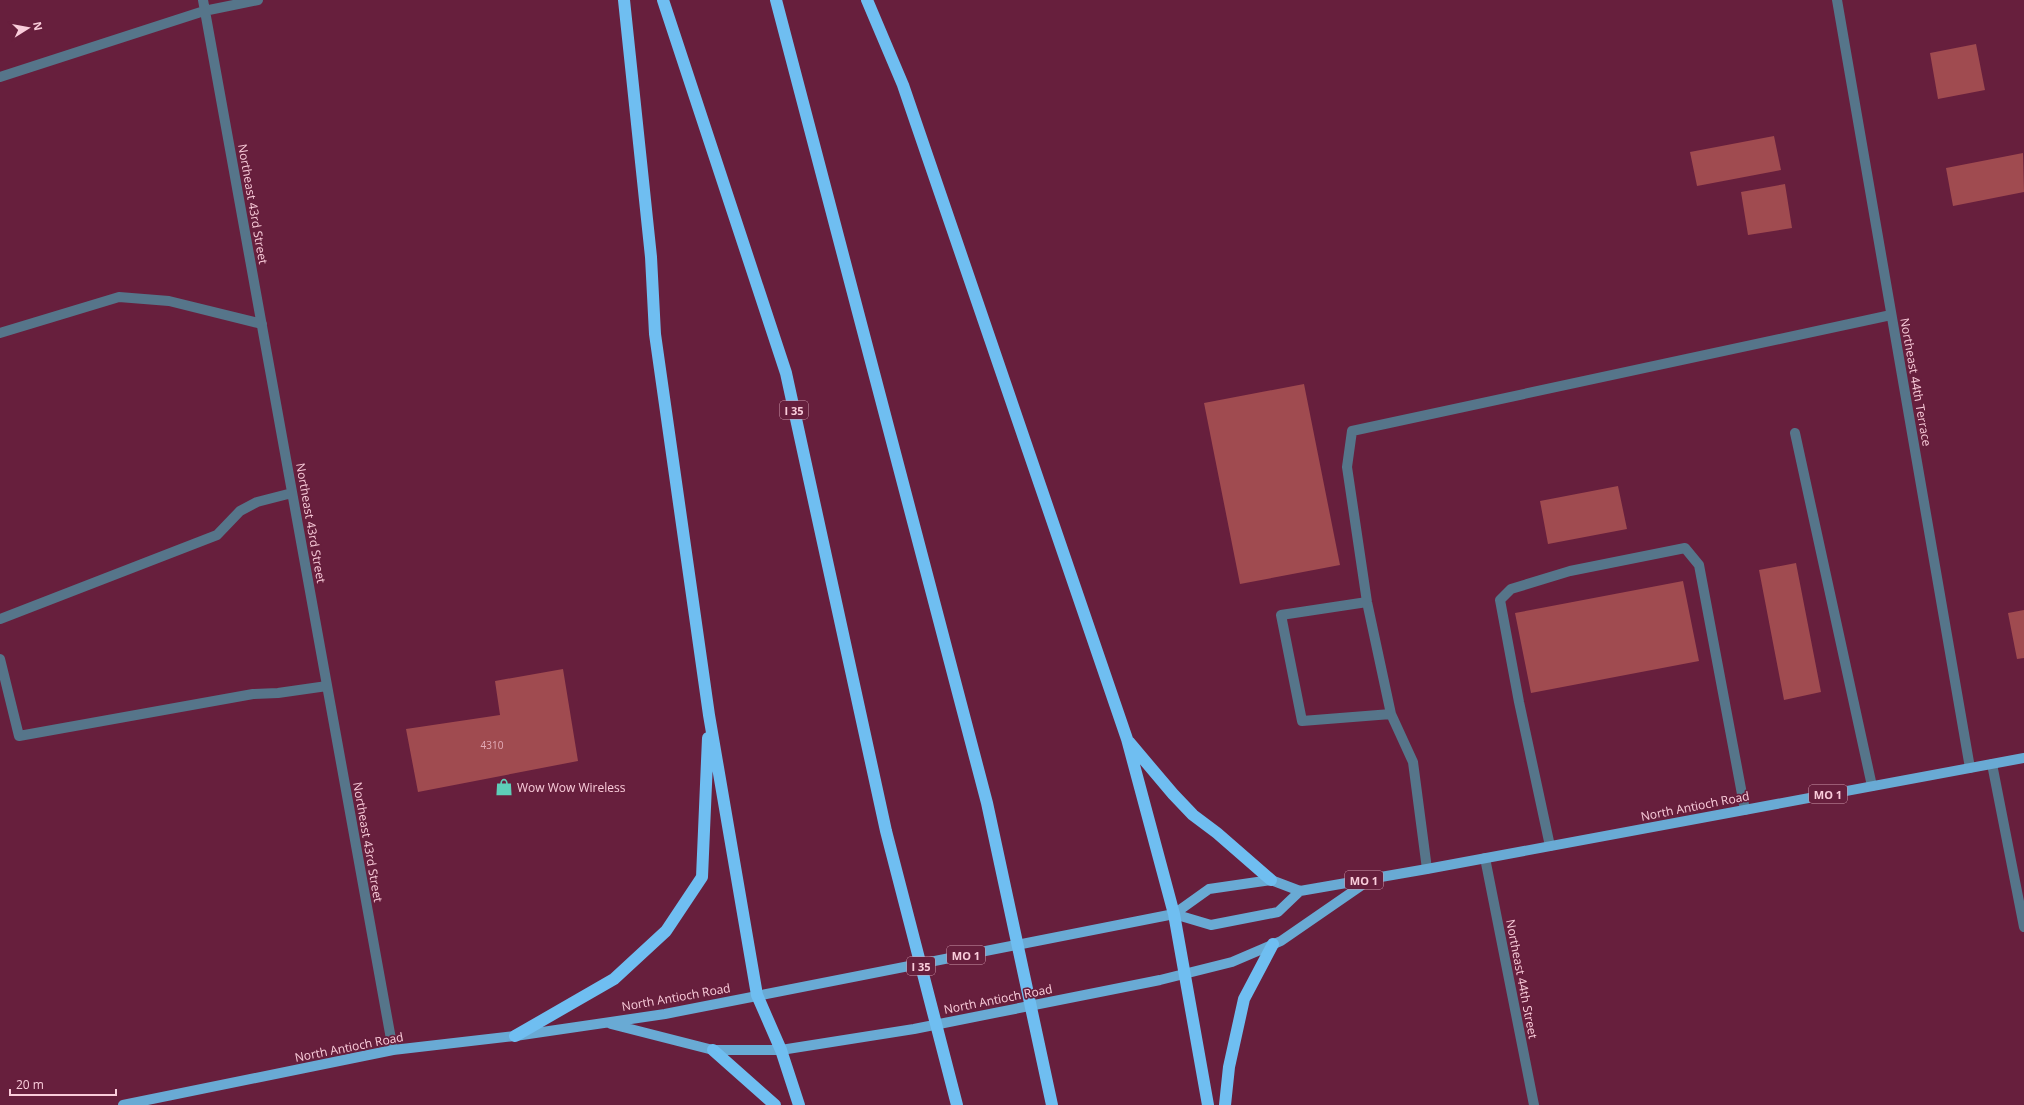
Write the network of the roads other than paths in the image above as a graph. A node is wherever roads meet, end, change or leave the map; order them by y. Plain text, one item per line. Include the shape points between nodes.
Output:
1 (203, 0) edge
2 (258, 0) edge
3 (624, 0) edge
4 (663, 0) edge
5 (776, 0) edge
6 (868, 0) edge
7 (1837, 0) edge
8 (204, 11) junction
9 (0, 77) edge
10 (1891, 315) junction
11 (262, 324) junction
12 (0, 333) edge
13 (1795, 433) dead end
14 (292, 493) junction
15 (1367, 602) junction
16 (0, 619) edge
17 (0, 659) edge
18 (327, 686) junction
19 (709, 714) junction
20 (1391, 714) junction
21 (1126, 739) junction
22 (2024, 758) edge
23 (1992, 764) junction
24 (1970, 768) junction
25 (1872, 786) junction
26 (1745, 810) junction
27 (1550, 846) junction
28 (1485, 858) junction
29 (1427, 870) junction
30 (1372, 879) junction
31 (1271, 880) junction
32 (1300, 890) junction
33 (1174, 914) junction
34 (2024, 927) edge
35 (1273, 944) junction
36 (1185, 975) junction
37 (757, 995) junction
38 (606, 1023) junction
39 (514, 1036) junction
40 (393, 1050) junction
41 (713, 1050) junction
42 (781, 1050) junction
43 (142, 1103) edge
44 (957, 1103) edge
45 (123, 1105) edge
46 (775, 1105) edge
47 (799, 1105) edge
48 (1052, 1105) edge
49 (1208, 1105) edge
50 (1225, 1105) edge
51 (1534, 1105) edge

1 - 8 street, Northeast 43rd Street
2 - 8 street
3 - 19 highway via 651,257 655,334
4 - 44 highway, I 35 via 786,373 886,831
5 - 48 highway via 987,803
6 - 21 highway via 903,85
7 - 10 street, Northeast 44th Terrace
8 - 9 street
8 - 11 street, Northeast 43rd Street
10 - 15 street via 1352,431 1347,467
10 - 24 street, Northeast 44th Terrace
11 - 12 street via 169,301 119,297
11 - 14 street, Northeast 43rd Street
13 - 25 street
14 - 16 street via 257,502 240,511 217,535
14 - 18 street, Northeast 43rd Street
15 - 20 street
15 - 20 street via 1281,615 1302,721
17 - 18 street via 19,736 253,694
18 - 40 street, Northeast 43rd Street
19 - 37 highway
19 - 39 highway via 702,876 666,931 614,979
20 - 29 street via 1412,762
21 - 31 highway via 1193,815
21 - 33 highway
22 - 23 main road, North Antioch Road / MO 1
23 - 24 main road, North Antioch Road / MO 1
23 - 34 street
24 - 25 main road, North Antioch Road / MO 1
25 - 26 main road, North Antioch Road / MO 1
26 - 27 main road, North Antioch Road / MO 1
26 - 27 street via 1699,565 1685,548 1656,552 1570,571 1511,588 1500,600
27 - 28 main road, North Antioch Road / MO 1
28 - 29 main road, North Antioch Road / MO 1
28 - 51 street, Northeast 44th Street
29 - 30 main road, North Antioch Road / MO 1
30 - 32 main road, North Antioch Road / MO 1
30 - 35 main road, North Antioch Road / MO 1
31 - 32 main road, North Antioch Road / MO 1
31 - 33 main road, North Antioch Road / MO 1 via 1209,889
32 - 33 main road, North Antioch Road / MO 1 via 1278,912 1211,925
33 - 36 highway
33 - 37 main road, North Antioch Road / MO 1
35 - 36 main road, North Antioch Road / MO 1 via 1232,962
35 - 50 highway via 1244,999 1229,1067
36 - 42 main road, North Antioch Road / MO 1 via 914,1029
36 - 49 highway
37 - 38 main road, North Antioch Road / MO 1
37 - 42 highway
38 - 39 main road, North Antioch Road / MO 1
38 - 41 main road, North Antioch Road / MO 1
39 - 40 main road, North Antioch Road / MO 1
40 - 43 main road, North Antioch Road / MO 1
41 - 42 main road, North Antioch Road / MO 1
41 - 46 highway
42 - 47 highway
43 - 45 main road, North Antioch Road / MO 1

